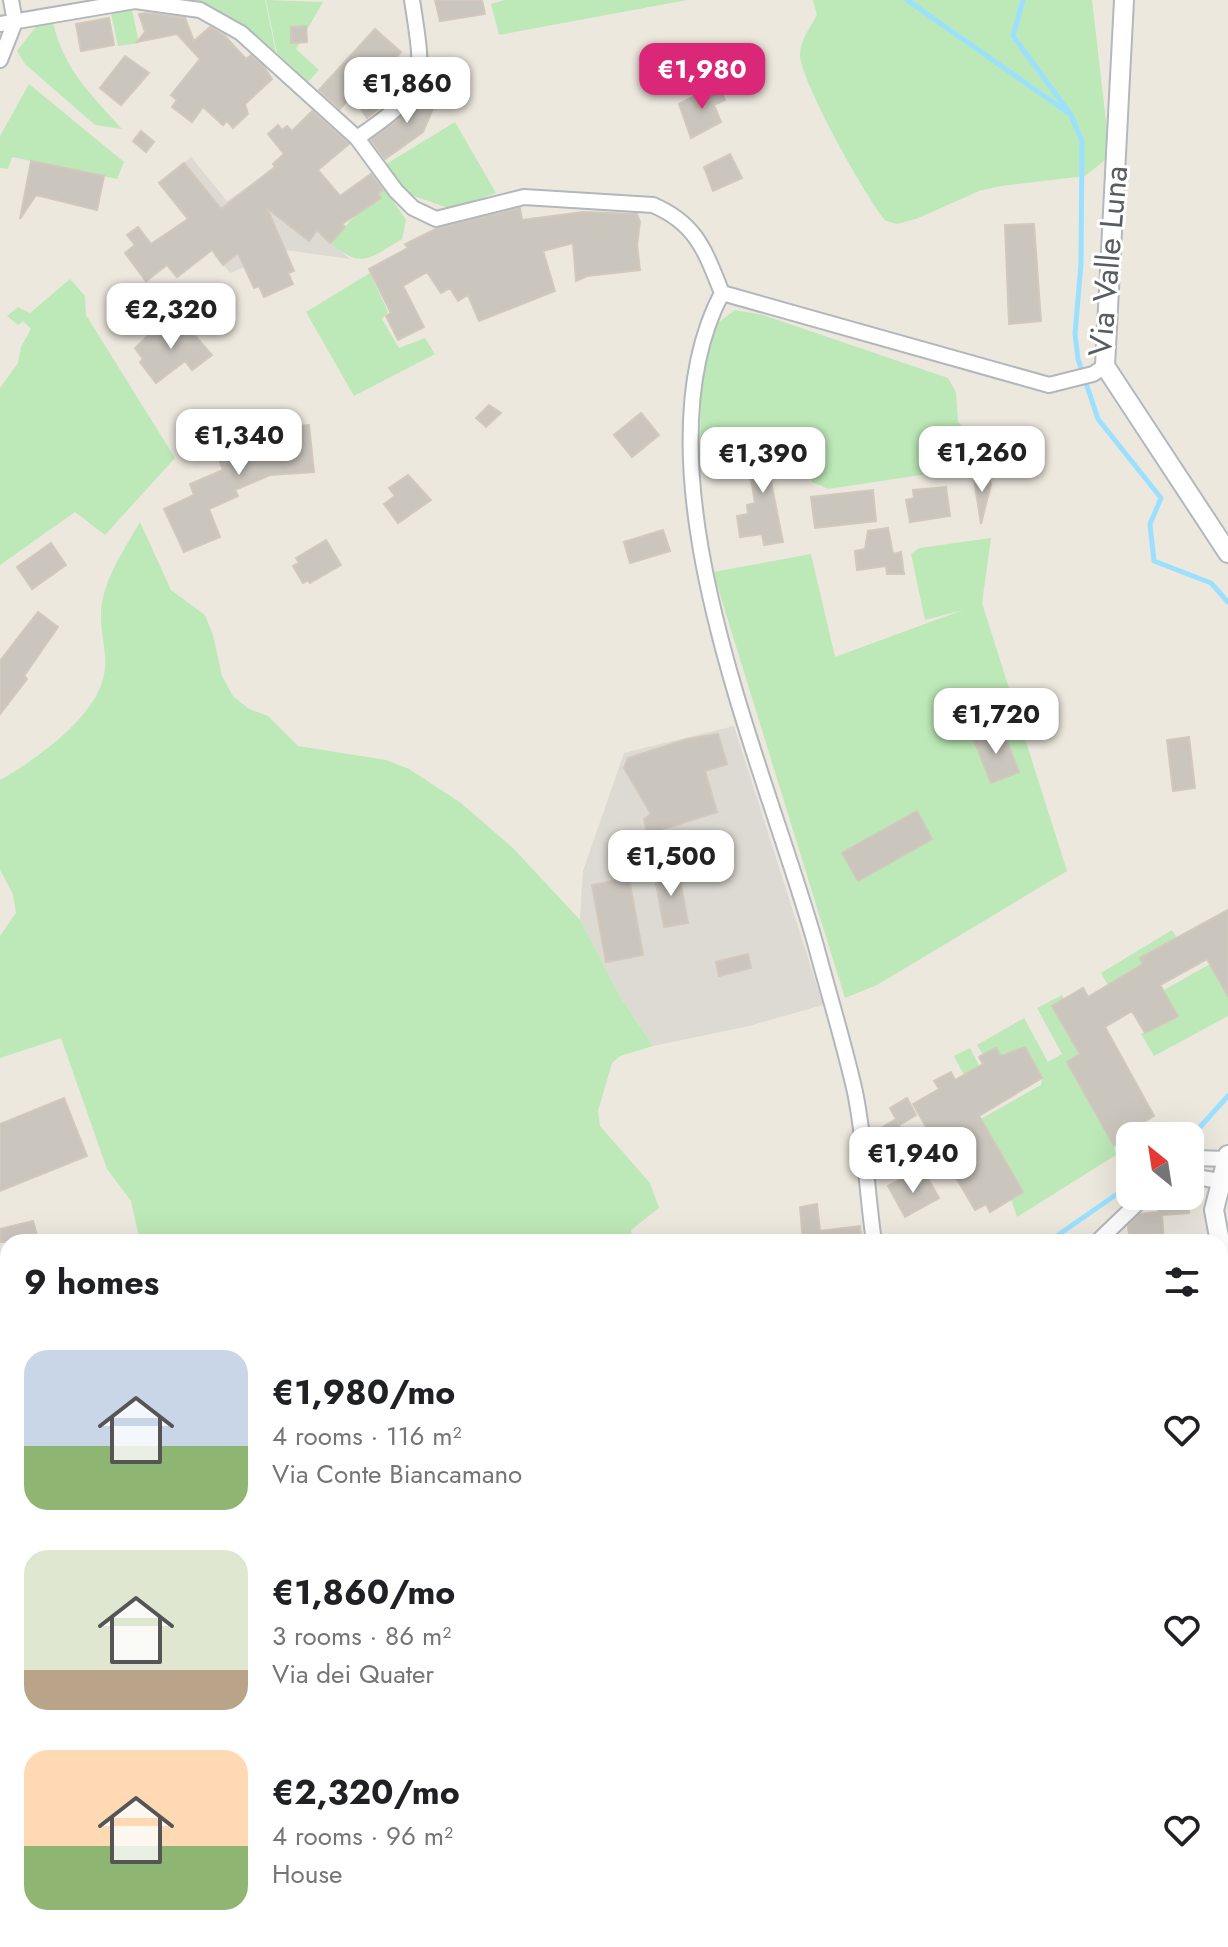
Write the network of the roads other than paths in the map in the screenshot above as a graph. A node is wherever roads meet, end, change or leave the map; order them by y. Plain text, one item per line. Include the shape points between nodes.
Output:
1 (11, 0) edge
2 (412, 0) edge
3 (1124, 0) edge
4 (7, 23) edge
5 (0, 60) edge
6 (357, 138) junction
7 (722, 293) junction
8 (1099, 370) junction
9 (1228, 553) edge
10 (1227, 1157) edge
11 (1204, 1158) edge
12 (1204, 1178) edge
13 (1220, 1181) junction
14 (1130, 1210) edge
15 (873, 1234) edge
16 (1105, 1234) edge
17 (1218, 1234) edge

1 - 4 street
2 - 6 street via 420,77 401,106
3 - 8 street, Via Valle Luna
4 - 5 street
4 - 6 street via 135,1 200,10 241,33
6 - 7 street via 396,191 413,208 436,219 524,197 653,205 694,232
7 - 8 street, Via Valle Luna via 1049,385
7 - 15 street via 707,322 690,393 690,462 706,573 722,648 815,944 855,1094
8 - 9 street
10 - 11 street
10 - 13 street
12 - 13 street
13 - 17 street via 1214,1210
14 - 16 street

